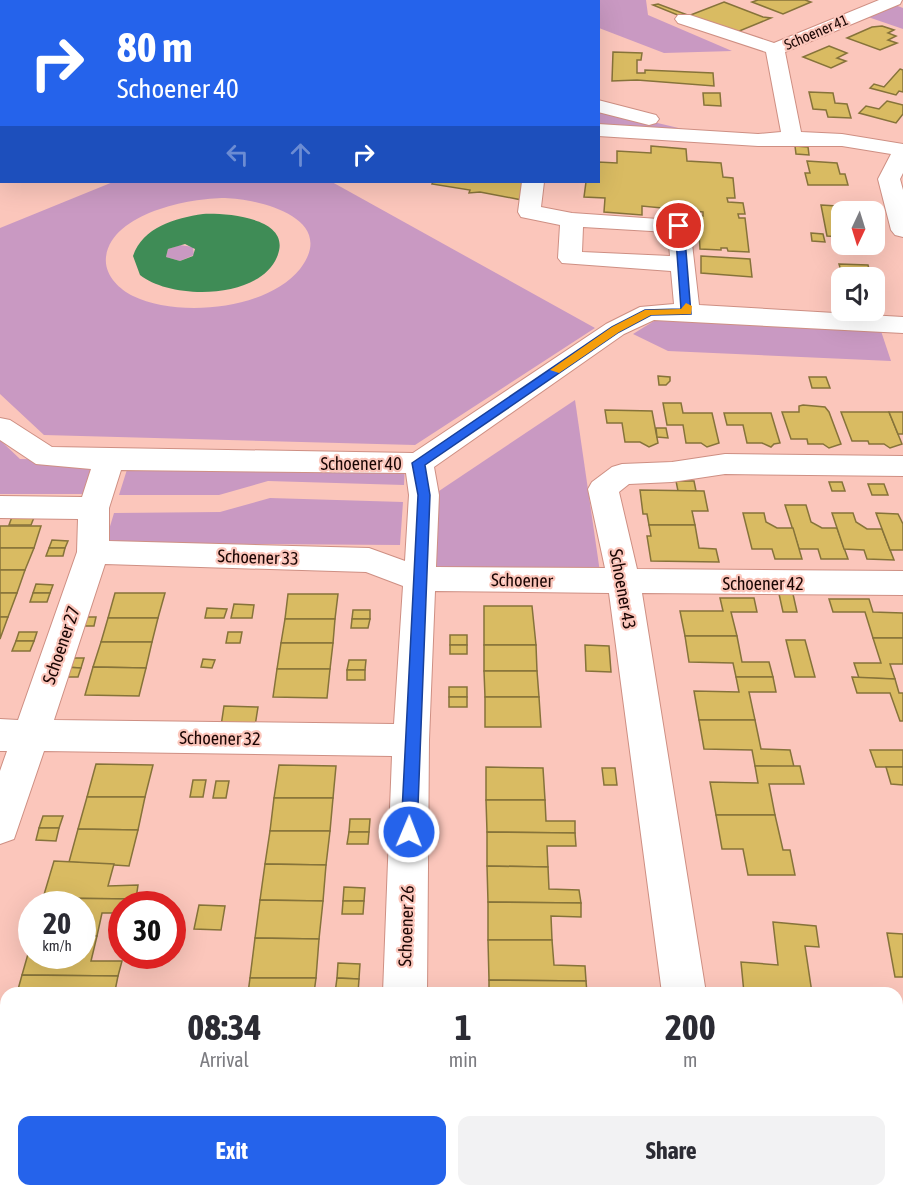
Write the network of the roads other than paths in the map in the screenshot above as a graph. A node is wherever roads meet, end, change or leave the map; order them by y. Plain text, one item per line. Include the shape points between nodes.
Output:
1 (893, 0) edge
2 (903, 4) edge
3 (684, 19) dead end
4 (767, 28) dead end
5 (741, 40) junction
6 (775, 50) junction
7 (600, 107) edge
8 (600, 130) edge
9 (717, 137) junction
10 (792, 138) junction
11 (903, 151) edge
12 (533, 183) edge
13 (572, 220) junction
14 (903, 230) edge
15 (683, 264) junction
16 (687, 312) junction
17 (903, 325) edge
18 (0, 427) edge
19 (109, 460) junction
20 (418, 463) junction
21 (903, 466) edge
22 (0, 507) edge
23 (94, 508) junction
24 (93, 552) junction
25 (419, 579) junction
26 (624, 582) junction
27 (903, 583) edge
28 (15, 736) edge
29 (411, 740) junction
30 (0, 826) edge
31 (405, 987) edge
32 (683, 987) edge

1 - 2 street, Schoener 41
1 - 6 street, Schoener 41
3 - 5 street, Schoener 41
4 - 5 street, Schoener 41
5 - 6 street, Schoener 41
6 - 10 street, Schoener 41
7 - 9 street
8 - 9 street
9 - 10 street
10 - 11 street via 842,140
11 - 14 street via 889,179
12 - 13 street via 529,212
13 - 15 street via 679,226
13 - 15 street via 570,258
15 - 16 street
16 - 17 street, Schoener 40
16 - 20 street, Schoener 40 via 649,312 615,329
18 - 19 street, Schoener 40 via 46,457
19 - 20 street, Schoener 40
19 - 23 street, Schoener 27
20 - 25 street, Schoener 26 via 424,495
21 - 26 street, Schoener 43 via 725,464 622,474 603,489
22 - 23 street
23 - 24 street, Schoener 27
24 - 25 street, Schoener 33 via 369,560
24 - 28 street, Schoener 27
25 - 26 street, Schoener
25 - 29 street, Schoener 26
26 - 27 street, Schoener 42
26 - 32 street, Schoener 43
28 - 29 street, Schoener 32
28 - 30 street, Schoener 27
29 - 31 street, Schoener 26

